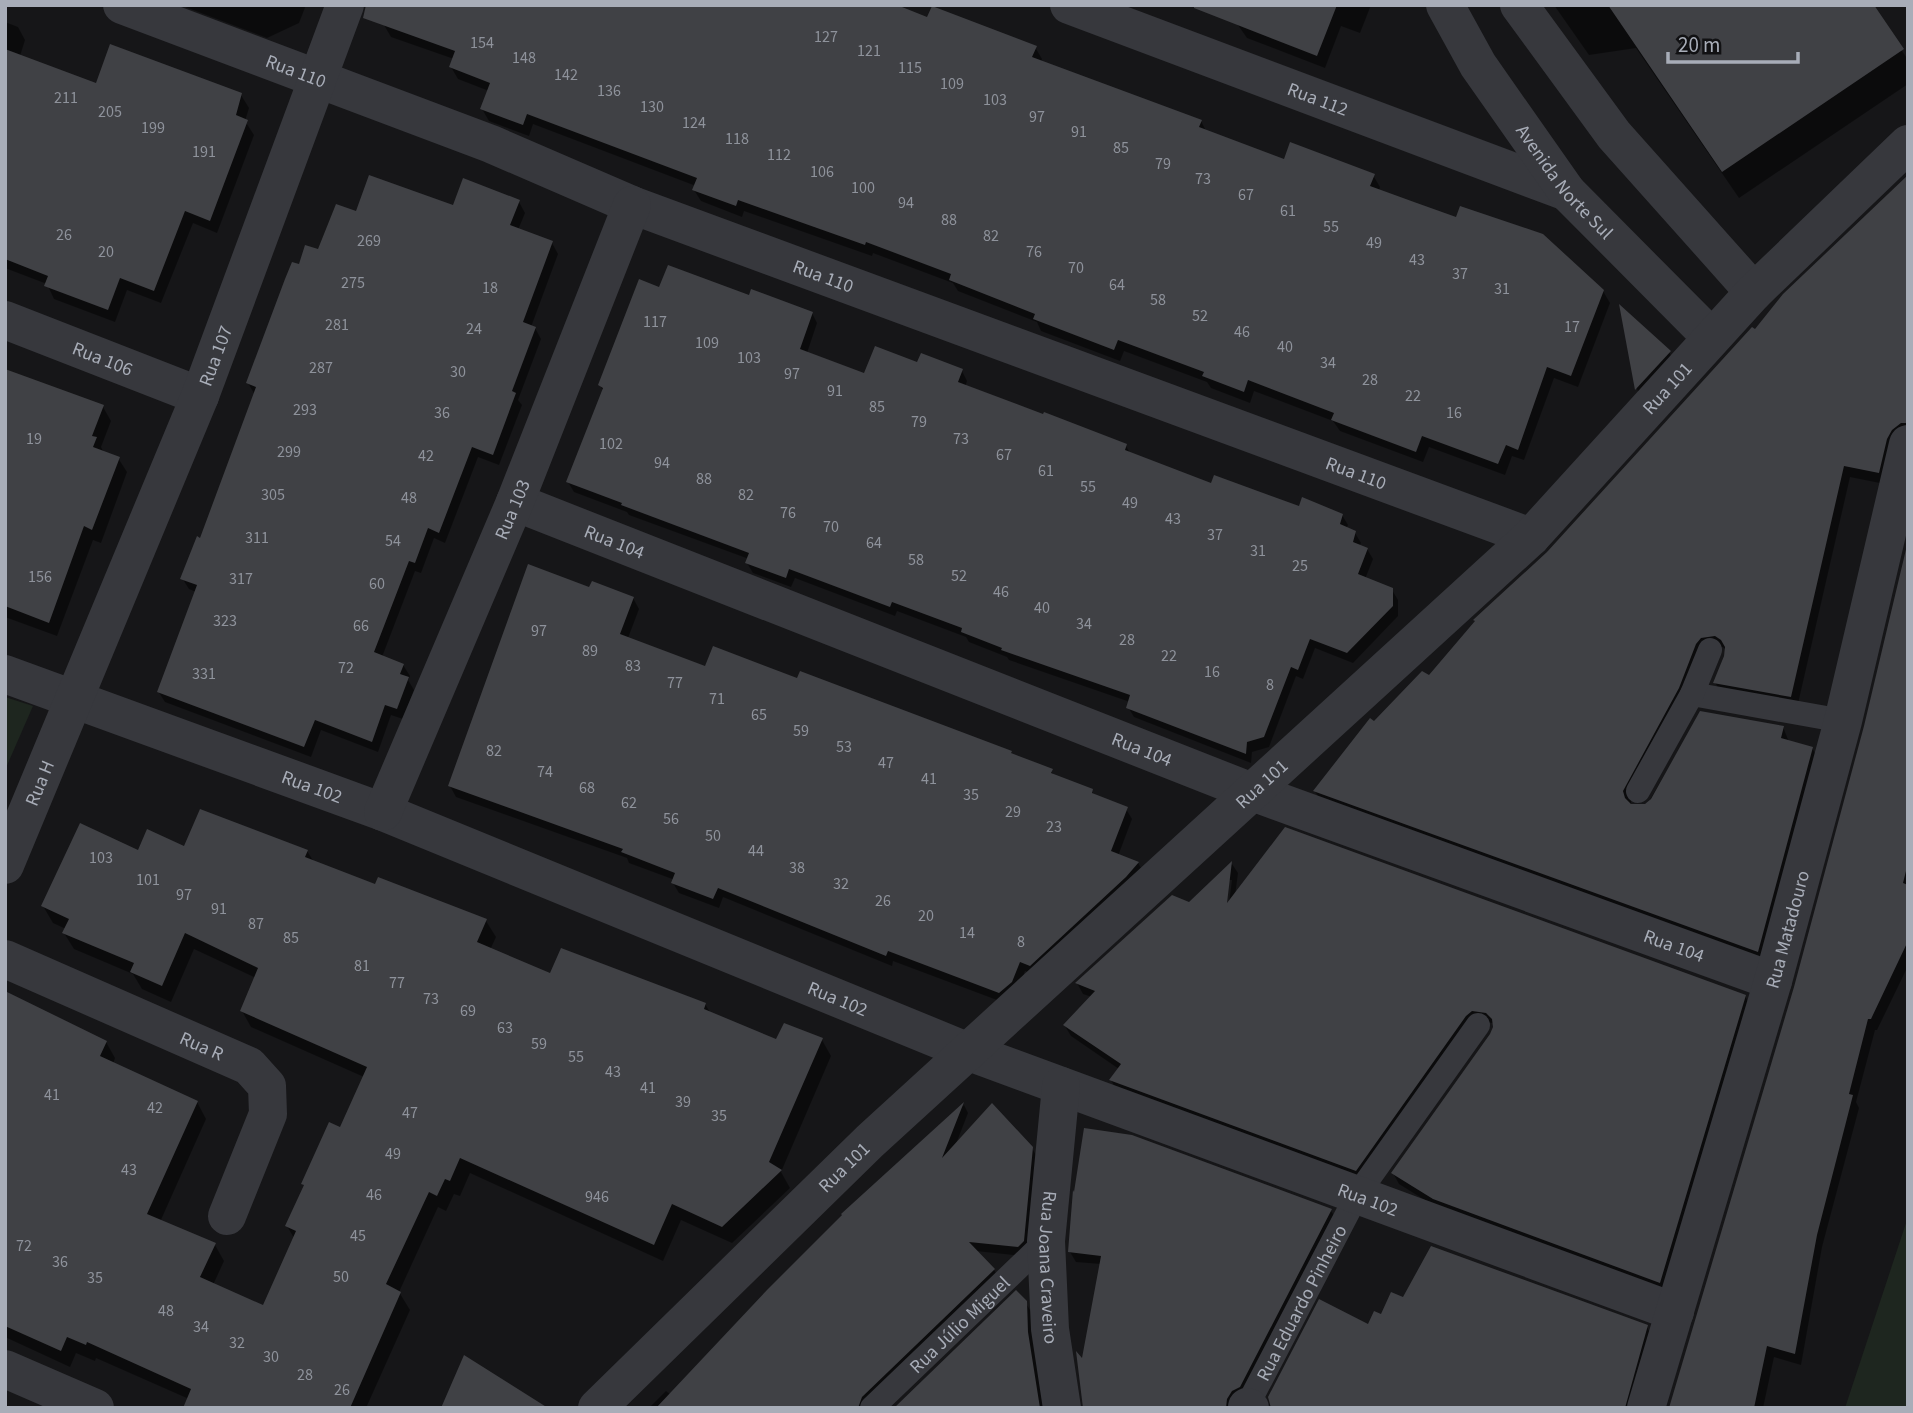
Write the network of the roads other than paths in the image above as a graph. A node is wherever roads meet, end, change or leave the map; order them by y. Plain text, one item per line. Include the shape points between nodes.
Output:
1 (122, 5) edge
2 (345, 5) edge
3 (1069, 5) edge
4 (1445, 5) edge
5 (1519, 5) edge
6 (317, 78) junction
7 (1908, 144) edge
8 (1567, 192) junction
9 (632, 205) junction
10 (1754, 292) junction
11 (5, 320) edge
12 (1711, 337) junction
13 (200, 396) junction
14 (1908, 444) edge
15 (515, 502) junction
16 (1531, 537) junction
17 (1710, 650) dead end
18 (5, 674) edge
19 (1692, 694) junction
20 (74, 699) junction
21 (1843, 721) junction
22 (1638, 791) dead end
23 (1252, 792) junction
24 (383, 812) junction
25 (5, 865) edge
26 (5, 959) edge
27 (1773, 981) junction
28 (1478, 1025) dead end
29 (969, 1052) junction
30 (1061, 1086) junction
31 (1357, 1195) junction
32 (227, 1216) dead end
33 (1046, 1241) junction
34 (1675, 1312) junction
35 (5, 1369) edge
36 (1248, 1407) edge
37 (95, 1408) edge
38 (597, 1408) edge
39 (872, 1408) edge
40 (1062, 1408) edge
41 (1646, 1408) edge

1 - 6 street, Rua 110
2 - 6 street, Rua 107
3 - 8 street, Rua 112
4 - 8 street, Avenida Norte Sul via 1478,65
5 - 10 street via 1614,135
6 - 9 street, Rua 110 via 491,144
6 - 13 street, Rua 107
7 - 10 street, Rua 101
8 - 12 street, Avenida Norte Sul
9 - 15 street, Rua 103
9 - 16 street, Rua 110
10 - 12 street, Rua 101
11 - 13 street, Rua 106
12 - 16 street, Rua 101
13 - 20 street, Rua 107
14 - 21 street, Rua Matadouro
15 - 23 street, Rua 104
15 - 24 street, Rua 103
16 - 23 street, Rua 101
17 - 19 lane
18 - 20 street, Rua 102
19 - 21 lane
19 - 22 lane
20 - 24 street, Rua 102
20 - 25 street, Rua H
21 - 27 street, Rua Matadouro
23 - 27 street, Rua 104
23 - 29 street, Rua 101
24 - 29 street, Rua 102
26 - 32 street, Rua R via 249,1066 267,1086 268,1114
27 - 34 street, Rua Matadouro
28 - 31 lane, Rua Eduardo Pinheiro
29 - 30 street, Rua 102
29 - 38 street, Rua 101 via 870,1141
30 - 31 street, Rua 102
30 - 33 street, Rua Joana Craveiro
31 - 34 street, Rua 102
31 - 36 lane, Rua Eduardo Pinheiro
33 - 39 lane, Rua Júlio Miguel
33 - 40 street, Rua Joana Craveiro
34 - 41 street, Rua Matadouro
35 - 37 street

